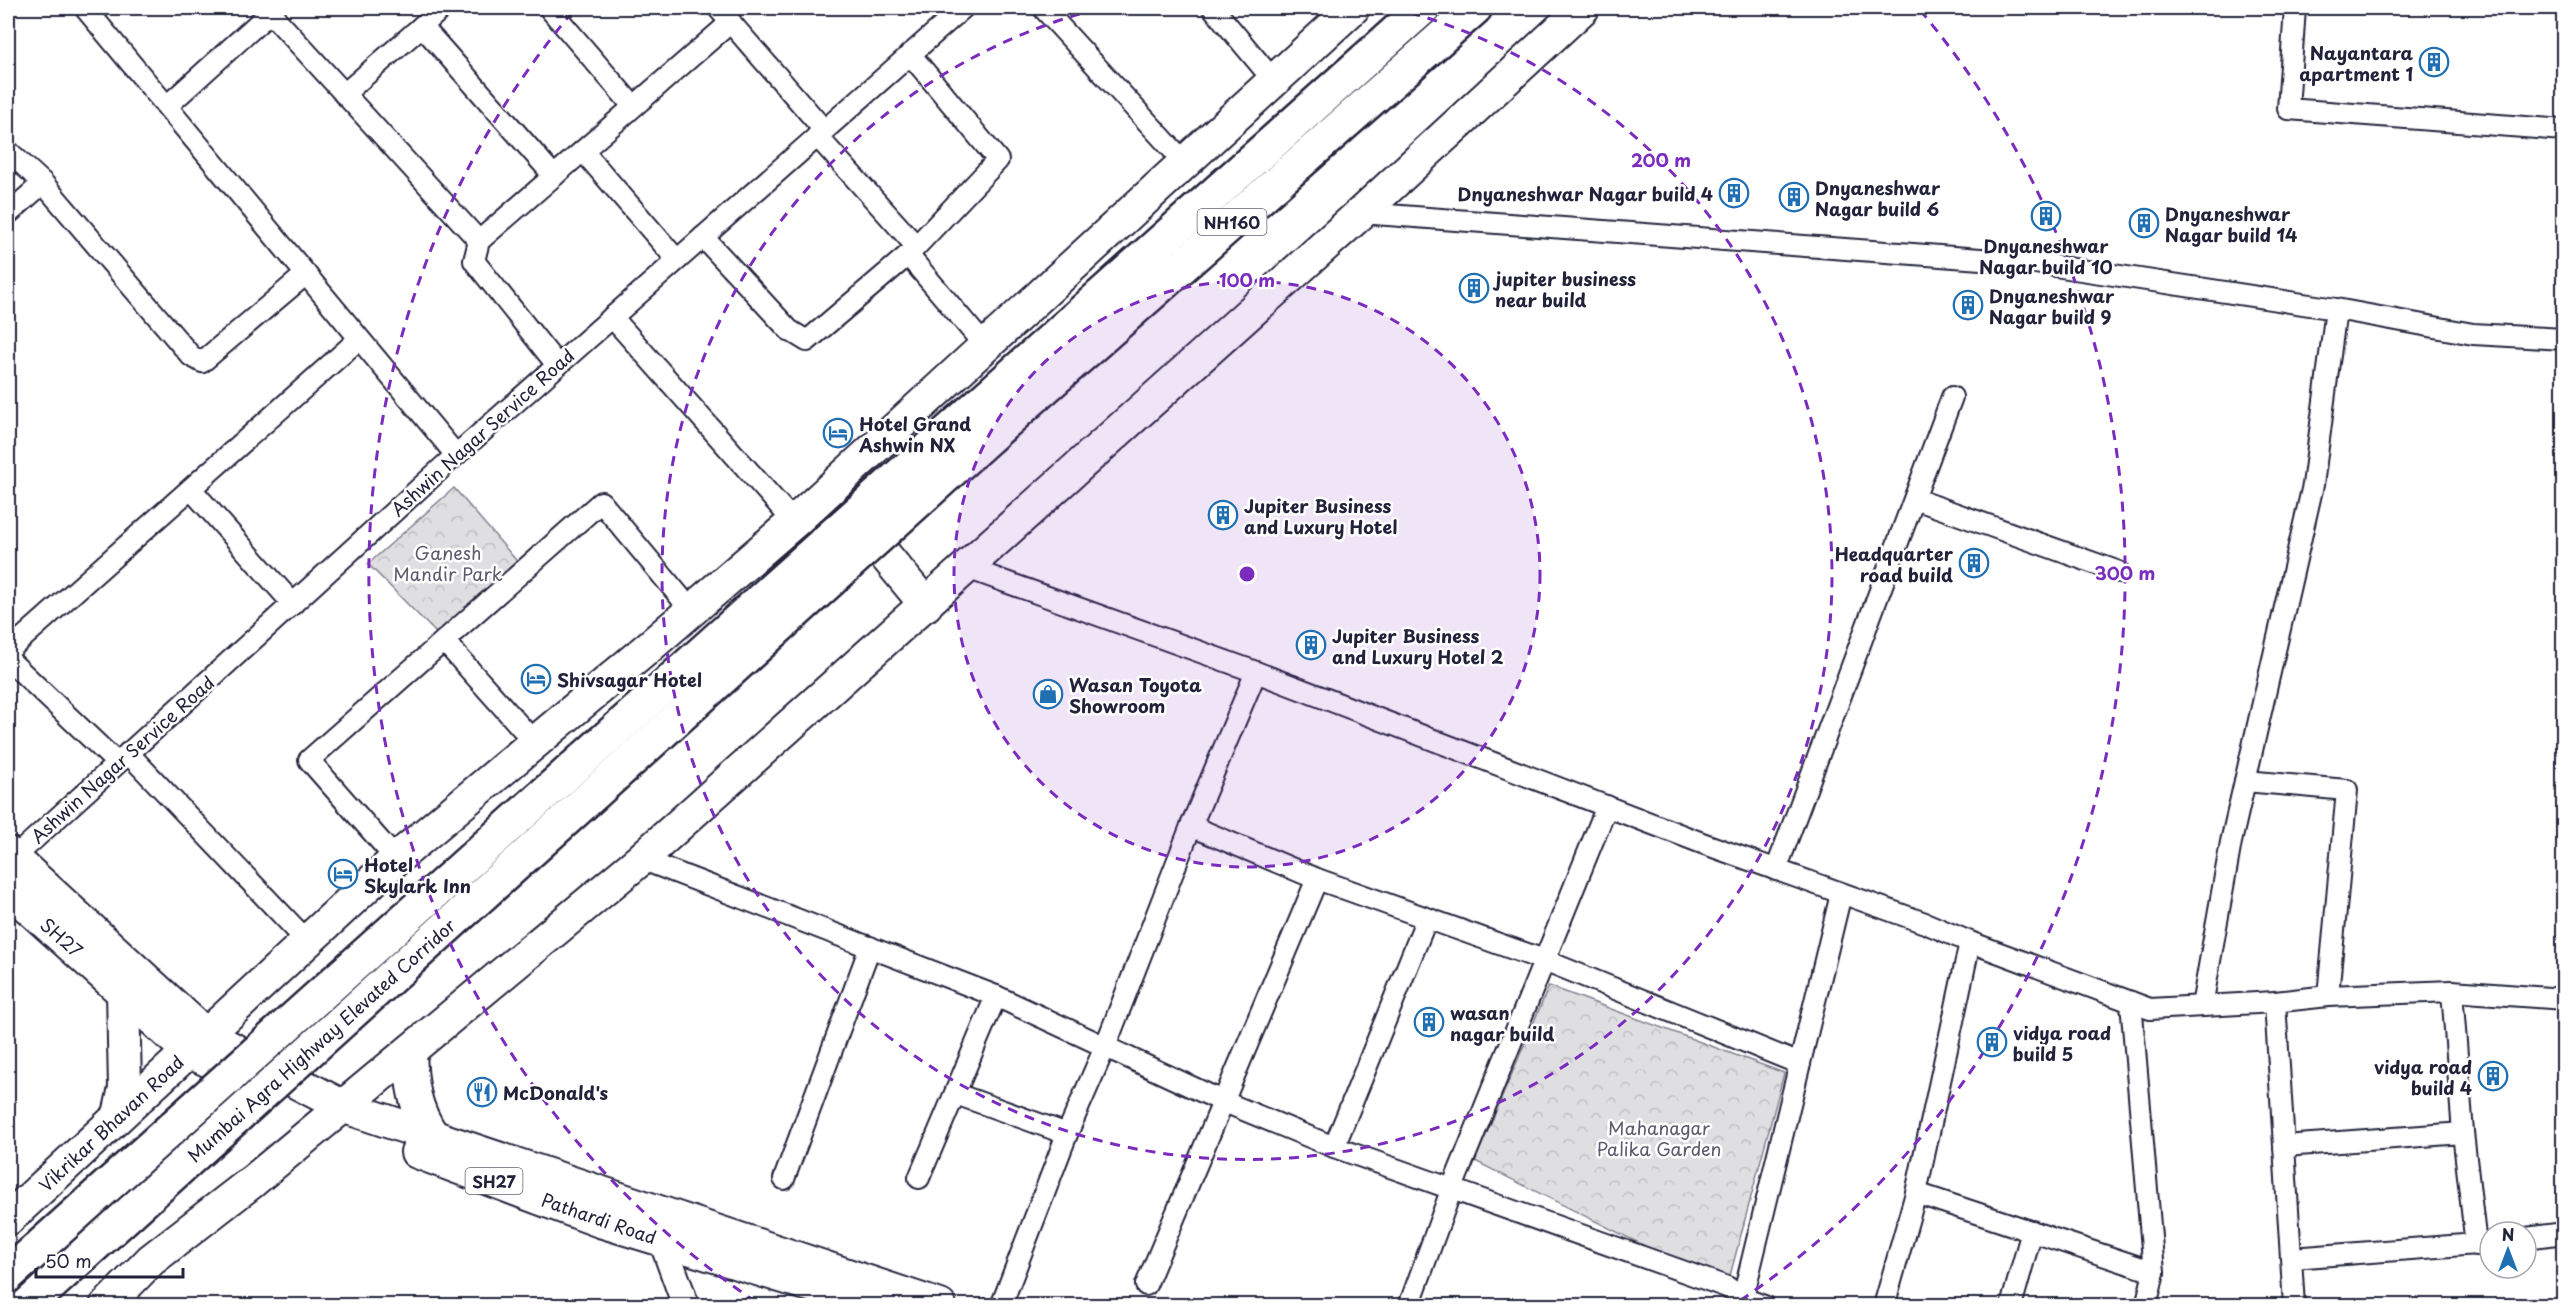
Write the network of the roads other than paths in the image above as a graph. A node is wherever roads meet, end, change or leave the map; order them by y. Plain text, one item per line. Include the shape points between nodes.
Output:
1 (85, 8) edge
2 (442, 8) edge
3 (549, 8) edge
4 (963, 8) edge
5 (1043, 8) edge
6 (1214, 8) edge
7 (1353, 8) edge
8 (1423, 8) edge
9 (1475, 8) edge
10 (1583, 8) edge
11 (2295, 8) edge
12 (270, 9) edge
13 (724, 15) edge
14 (422, 26) junction
15 (910, 54) junction
16 (1274, 81) junction
17 (344, 94) junction
18 (167, 106) junction
19 (633, 106) junction
20 (2564, 130) edge
21 (821, 133) junction
22 (8, 151) edge
23 (583, 151) junction
24 (1185, 163) junction
25 (554, 176) junction
26 (43, 183) junction
27 (1361, 213) junction
28 (8, 214) edge
29 (703, 237) junction
30 (478, 241) junction
31 (912, 250) junction
32 (677, 260) junction
33 (306, 274) junction
34 (2336, 309) junction
35 (612, 317) junction
36 (359, 339) junction
37 (2564, 339) edge
38 (985, 346) junction
39 (557, 365) junction
40 (1952, 397) dead end
41 (456, 455) junction
42 (830, 488) junction
43 (191, 489) junction
44 (1915, 499) junction
45 (794, 522) junction
46 (967, 568) junction
47 (2119, 572) dead end
48 (292, 604) junction
49 (926, 605) junction
50 (691, 610) junction
51 (444, 641) junction
52 (8, 651) edge
53 (8, 659) edge
54 (1256, 672) junction
55 (535, 743) junction
56 (123, 758) junction
57 (2245, 781) junction
58 (1606, 806) junction
59 (1191, 826) junction
60 (9, 858) edge
61 (396, 859) junction
62 (641, 859) junction
63 (1776, 870) junction
64 (1317, 879) junction
65 (8, 889) edge
66 (1841, 894) junction
67 (1427, 918) junction
68 (307, 941) junction
69 (1970, 942) junction
70 (870, 946) junction
71 (1544, 960) junction
72 (2452, 991) junction
73 (123, 992) junction
74 (996, 996) junction
75 (2328, 996) junction
76 (2564, 999) edge
77 (2130, 1002) junction
78 (2276, 1002) junction
79 (2202, 1006) junction
80 (197, 1043) junction
81 (1105, 1047) junction
82 (410, 1051) junction
83 (1800, 1064) junction
84 (956, 1094) junction
85 (1222, 1101) junction
86 (335, 1112) junction
87 (119, 1115) junction
88 (2463, 1133) junction
89 (1067, 1134) junction
90 (433, 1136) junction
91 (2284, 1146) junction
92 (1334, 1147) junction
93 (919, 1178) dead end
94 (784, 1179) dead end
95 (1452, 1188) junction
96 (1916, 1193) junction
97 (8, 1219) edge
98 (2479, 1220) edge
99 (663, 1226) junction
100 (2032, 1231) junction
101 (2564, 1233) edge
102 (2538, 1236) edge
103 (2478, 1244) edge
104 (2292, 1258) junction
105 (2154, 1272) junction
106 (8, 1275) edge
107 (1146, 1285) dead end
108 (1742, 1302) edge
109 (27, 1305) edge
110 (106, 1305) edge
111 (686, 1305) edge
112 (876, 1305) edge
113 (940, 1305) edge
114 (1001, 1305) edge
115 (1409, 1305) edge
116 (1764, 1305) edge
117 (1884, 1305) edge
118 (2011, 1305) edge
119 (2146, 1305) edge
120 (2294, 1305) edge

1 - 18 street
2 - 14 street
3 - 19 street
4 - 15 street, Ashwin Nagar Service Road
5 - 24 street
6 - 16 street
7 - 16 main road, Vikrikar Bhavan Road
8 - 106 highway, Mumbai Agra Highway Elevated Corridor / NH160, bridge
9 - 109 highway, Mumbai Agra Highway Elevated Corridor / NH160, bridge via 990,436
10 - 27 main road
11 - 20 street via 2288,110
12 - 17 street
12 - 18 street
13 - 19 street
13 - 21 street
14 - 17 street
14 - 25 street
15 - 21 street, Ashwin Nagar Service Road
15 - 31 street via 998,160
16 - 24 main road, Vikrikar Bhavan Road
17 - 30 street
18 - 33 street
19 - 23 street
21 - 29 street, Ashwin Nagar Service Road
21 - 31 street
22 - 26 street
23 - 25 street
23 - 32 street
24 - 38 main road, Vikrikar Bhavan Road
25 - 30 street
26 - 28 street
26 - 33 street via 191,356 202,362
27 - 34 street via 2035,263
27 - 46 main road
29 - 31 street via 789,330 807,341
29 - 32 street, Ashwin Nagar Service Road
30 - 39 street via 474,261
31 - 38 street
32 - 35 street, Ashwin Nagar Service Road
33 - 36 street
34 - 37 street via 2473,334
34 - 57 street via 2313,485
35 - 39 street, Ashwin Nagar Service Road
35 - 45 street
36 - 41 street
36 - 43 street
38 - 42 main road, Vikrikar Bhavan Road
39 - 41 street, Ashwin Nagar Service Road
40 - 44 street
41 - 48 street, Ashwin Nagar Service Road
42 - 45 main road, Vikrikar Bhavan Road
42 - 49 main road
43 - 48 street
43 - 52 street
44 - 47 street
44 - 63 street
45 - 50 main road, Vikrikar Bhavan Road
46 - 49 main road
46 - 54 street
48 - 56 street, Ashwin Nagar Service Road
49 - 62 main road
50 - 51 street via 601,502
50 - 55 main road, Vikrikar Bhavan Road
51 - 55 street
51 - 61 street via 309,760
53 - 56 street
54 - 58 street
54 - 59 street
55 - 61 main road, Vikrikar Bhavan Road
56 - 60 street, Ashwin Nagar Service Road
56 - 68 street
57 - 75 street via 2347,790
57 - 79 street
58 - 63 street
58 - 71 street
59 - 64 street
59 - 81 street
60 - 80 main road
61 - 68 main road, Vikrikar Bhavan Road
62 - 70 street
62 - 82 main road
63 - 66 street
64 - 67 street
64 - 85 street
65 - 73 main road, SH27 / SH27
66 - 69 street
66 - 83 street
67 - 71 street
67 - 92 street
68 - 80 main road, Vikrikar Bhavan Road
69 - 77 street
69 - 96 street
70 - 74 street
70 - 94 street
71 - 83 street
71 - 95 street
72 - 75 street
72 - 76 street
72 - 88 street
73 - 80 main road, SH27 / SH27
73 - 87 main road via 125,1088
74 - 81 street
74 - 84 street
75 - 78 street
77 - 79 street via 2150,1009
77 - 105 street
78 - 79 street
78 - 91 street
80 - 86 main road, SH27 / SH27
80 - 87 main road, Vikrikar Bhavan Road
81 - 85 street
81 - 89 street
82 - 86 main road
82 - 90 main road via 414,1100
83 - 108 street
84 - 89 street
84 - 93 street
85 - 92 street
85 - 107 street
86 - 90 main road
86 - 99 main road, Pathardi Road / SH27 via 600,1221
86 - 110 main road via 151,1260
87 - 97 main road, Vikrikar Bhavan Road
88 - 91 street
88 - 98 street
89 - 114 street
90 - 99 main road
91 - 104 street
92 - 95 street
95 - 108 street via 1727,1287
95 - 115 street
96 - 100 street
96 - 117 street
99 - 111 street
99 - 112 main road, Pathardi Road / SH27
99 - 113 main road
100 - 105 street
100 - 118 street
101 - 102 street
103 - 104 street
104 - 120 street
105 - 119 street
108 - 116 street

